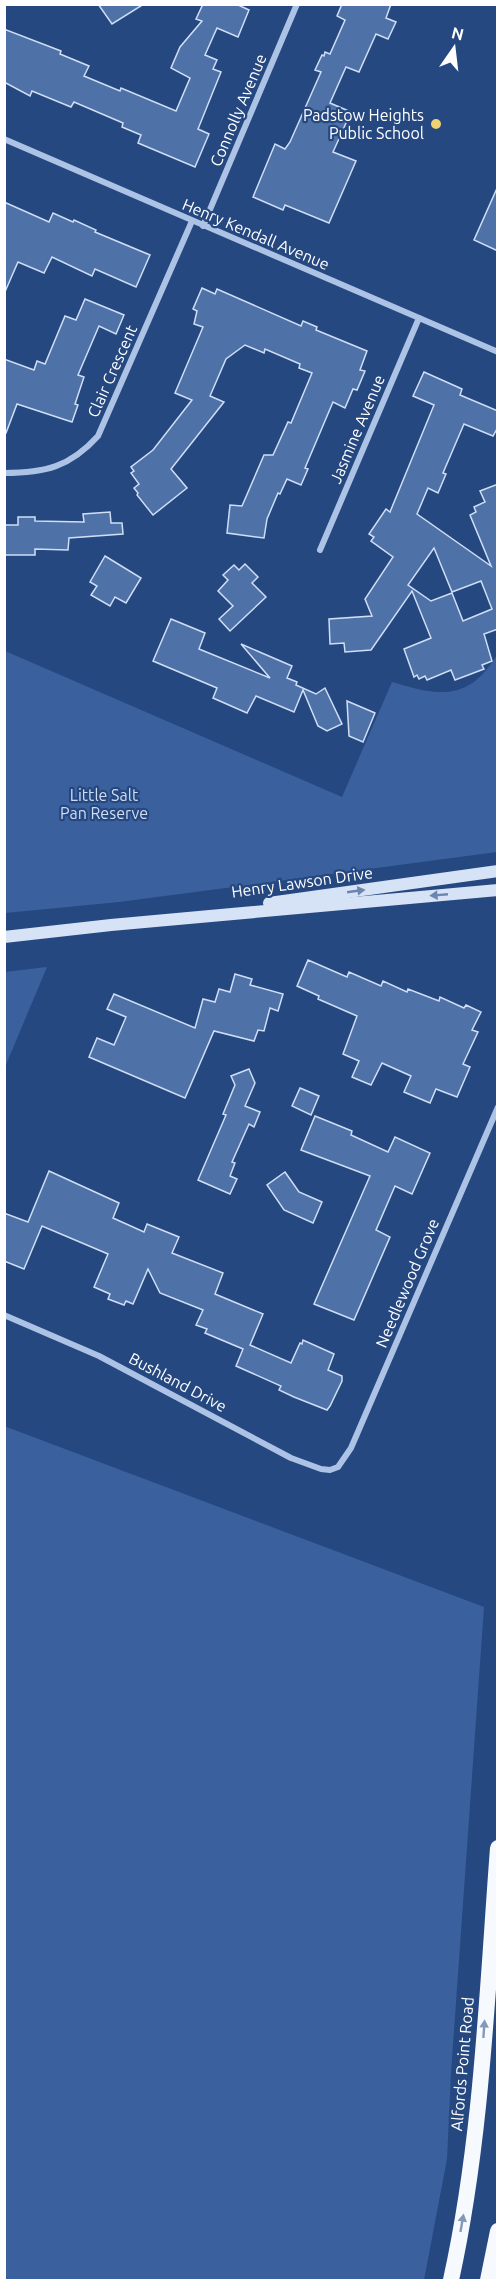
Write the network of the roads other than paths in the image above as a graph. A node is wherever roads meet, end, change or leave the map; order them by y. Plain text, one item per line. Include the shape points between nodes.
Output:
1 (297, 4) edge
2 (4, 139) edge
3 (192, 221) junction
4 (203, 226) junction
5 (419, 318) junction
6 (498, 352) edge
7 (4, 473) edge
8 (320, 550) dead end
9 (498, 871) edge
10 (498, 890) edge
11 (111, 925) junction
12 (4, 937) edge
13 (498, 1107) edge
14 (4, 1315) edge
15 (338, 1467) joint
16 (498, 1848) edge
17 (498, 2231) edge
18 (451, 2280) edge
19 (488, 2280) edge

1 - 4 street, Connolly Avenue
2 - 3 street, Henry Kendall Avenue
3 - 4 street, Henry Kendall Avenue
3 - 7 street, Clair Crescent via 98,436 68,462 48,470
4 - 5 street, Henry Kendall Avenue
5 - 6 street, Henry Kendall Avenue
5 - 8 street, Jasmine Avenue
11 -> 9 main road, Henry Lawson Drive
10 -> 11 main road, Henry Lawson Drive
11 - 12 main road, Henry Lawson Drive
13 - 15 street, Needlewood Grove via 351,1448
14 - 15 street, Bushland Drive via 107,1360 275,1450 321,1469
18 -> 16 highway, Alfords Point Road via 475,2127
17 - 19 highway

